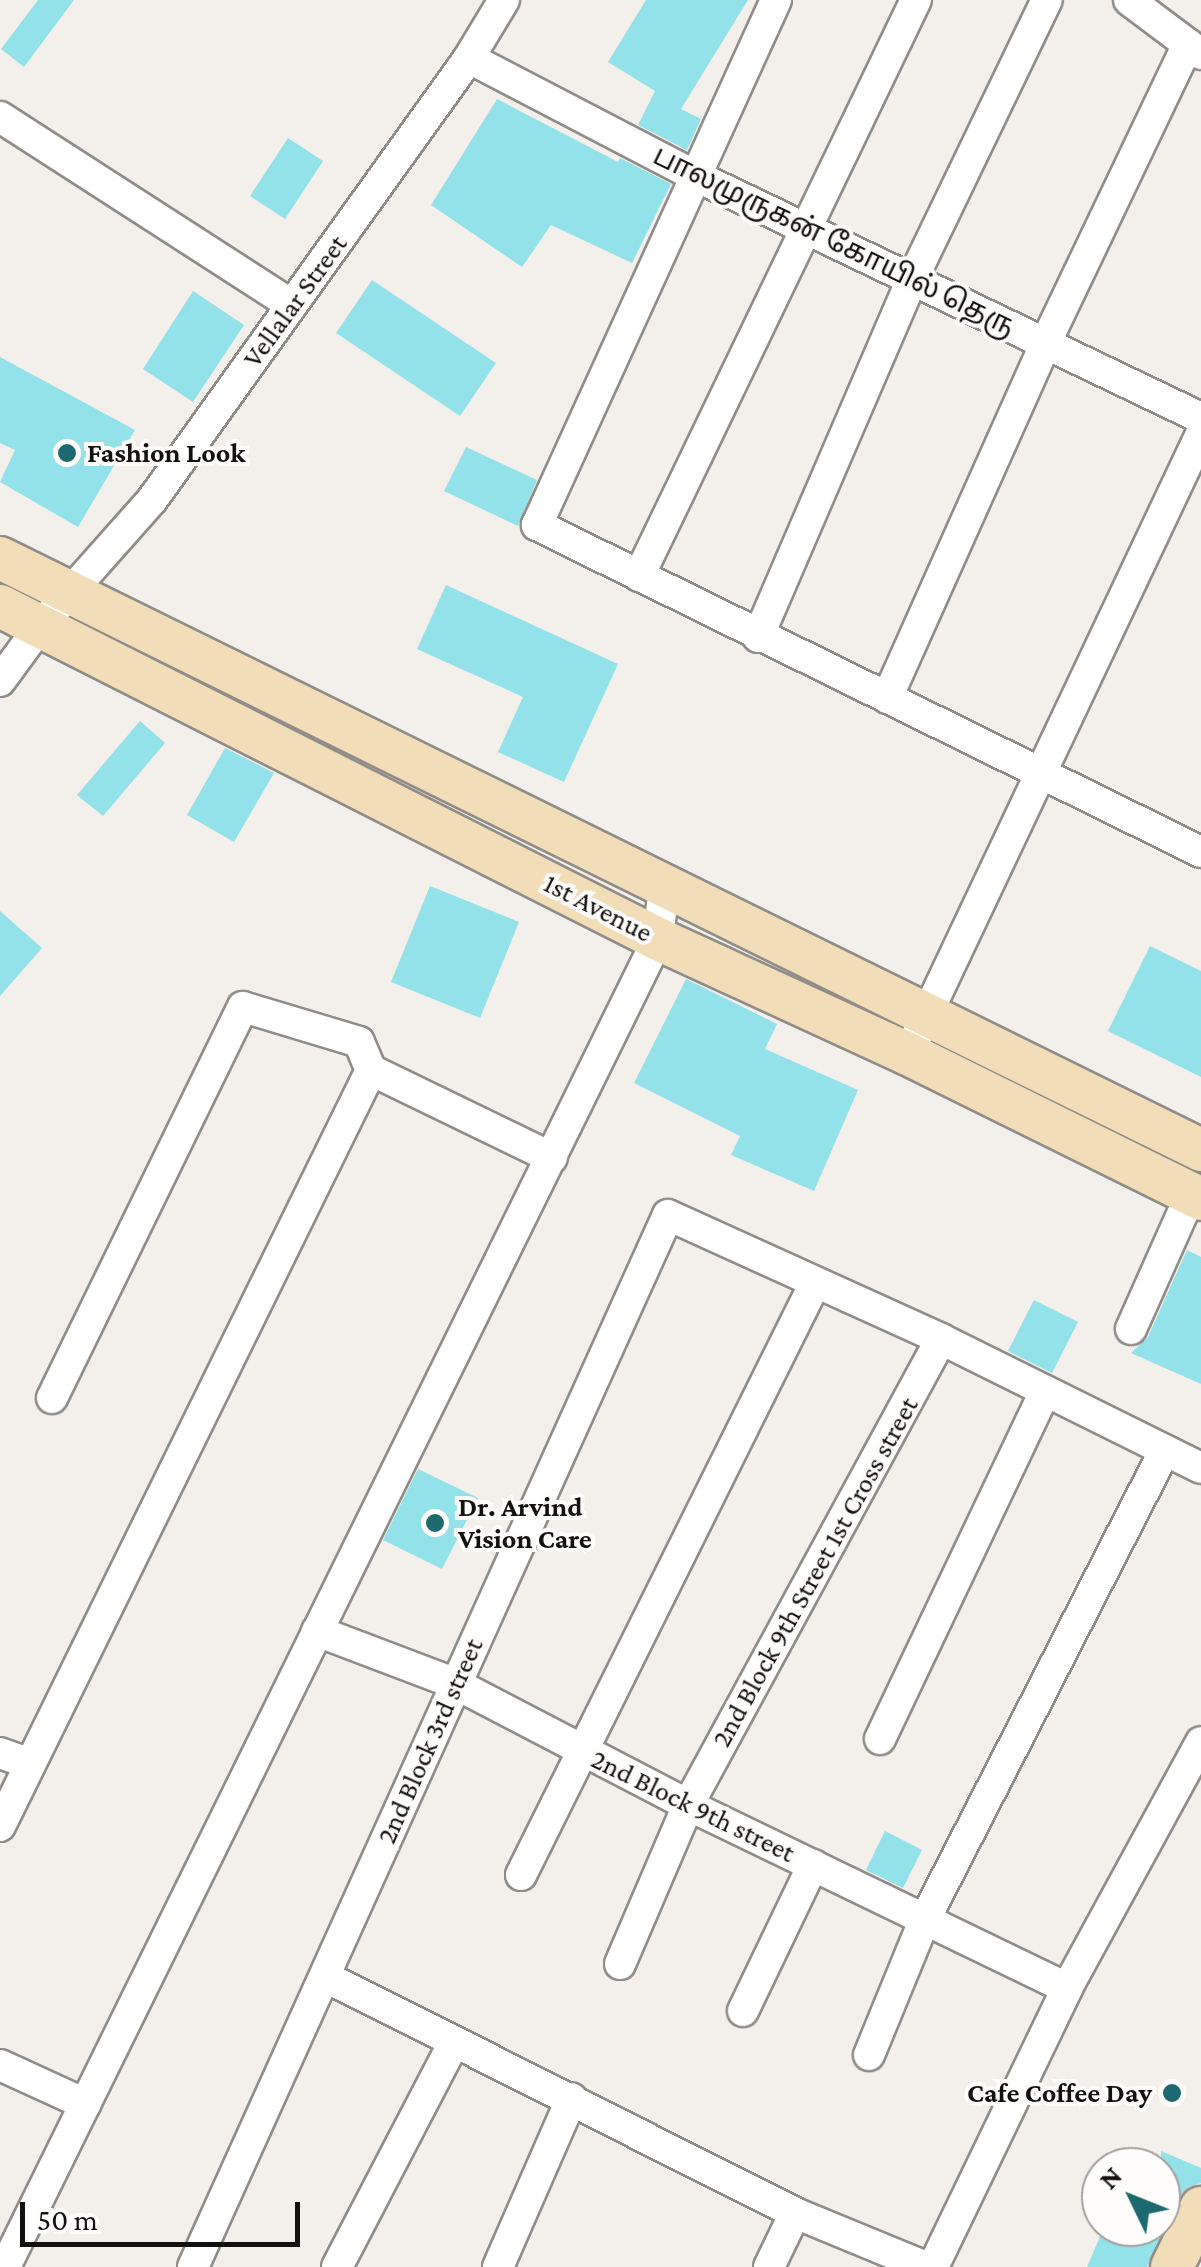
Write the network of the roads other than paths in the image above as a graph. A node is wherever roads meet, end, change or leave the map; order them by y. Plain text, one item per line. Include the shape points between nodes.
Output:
1 (504, 0) edge
2 (776, 0) edge
3 (916, 0) edge
4 (1048, 0) edge
5 (1128, 0) edge
6 (1194, 49) edge
7 (470, 58) junction
8 (0, 117) edge
9 (698, 177) junction
10 (805, 228) junction
11 (912, 280) junction
12 (292, 305) junction
13 (1045, 344) junction
14 (1201, 418) edge
15 (1201, 434) edge
16 (0, 558) edge
17 (639, 576) junction
18 (74, 592) junction
19 (0, 606) edge
20 (41, 625) junction
21 (758, 636) junction
22 (0, 681) edge
23 (887, 698) junction
24 (1040, 774) junction
25 (1201, 852) edge
26 (664, 886) junction
27 (658, 939) junction
28 (927, 1016) junction
29 (908, 1054) junction
30 (371, 1070) junction
31 (1201, 1150) edge
32 (552, 1158) junction
33 (1196, 1196) edge
34 (815, 1283) junction
35 (1132, 1329) dead end
36 (942, 1339) junction
37 (1045, 1391) junction
38 (52, 1398) dead end
39 (1165, 1450) junction
40 (1201, 1468) edge
41 (316, 1631) junction
42 (454, 1683) junction
43 (880, 1739) dead end
44 (1201, 1742) edge
45 (581, 1750) junction
46 (0, 1753) edge
47 (30, 1764) junction
48 (688, 1805) junction
49 (0, 1826) edge
50 (814, 1866) junction
51 (522, 1875) dead end
52 (924, 1920) junction
53 (620, 1964) dead end
54 (326, 1977) junction
55 (1067, 1988) junction
56 (743, 2011) dead end
57 (454, 2042) junction
58 (870, 2055) dead end
59 (0, 2065) edge
60 (572, 2098) junction
61 (84, 2104) junction
62 (1201, 2208) edge
63 (795, 2212) junction
64 (5, 2267) edge
65 (193, 2267) edge
66 (337, 2267) edge
67 (498, 2267) edge
68 (770, 2267) edge
69 (930, 2267) edge
70 (1172, 2267) edge

1 - 7 street, Vellalar Street
2 - 9 street
3 - 10 street
4 - 11 street
5 - 6 street
6 - 13 street
7 - 9 street, பாலமுருகன் கோயில் தெரு
7 - 12 street, Vellalar Street
8 - 12 street
9 - 10 street, பாலமுருகன் கோயில் தெரு
9 - 17 street via 537,525
10 - 11 street, பாலமுருகன் கோயில் தெரு
10 - 17 street
11 - 13 street, பாலமுருகன் கோயில் தெரு
11 - 21 street
12 - 18 street, Vellalar Street via 152,500
13 - 14 street, பாலமுருகன் கோயில் தெரு
13 - 23 street
15 - 24 street
16 - 18 main road, 1st Avenue
17 - 21 street
18 - 20 street, Vellalar Street
18 - 26 main road, 1st Avenue
19 - 20 main road, 1st Avenue
20 - 22 street, Vellalar Street
20 - 27 main road, 1st Avenue
21 - 23 street
23 - 24 street
24 - 25 street
24 - 28 street
26 - 27 street
26 - 28 main road, 1st Avenue
27 - 29 main road, 1st Avenue
27 - 32 street
28 - 29 street
28 - 31 main road, 1st Avenue
29 - 33 main road, 1st Avenue
30 - 32 street
30 - 38 street via 360,1042 243,1006
30 - 47 street
32 - 41 street
33 - 35 street
34 - 36 street
34 - 42 street, 2nd Block 3rd street via 668,1216
34 - 45 street
36 - 37 street
36 - 48 street, 2nd Block 9th Street 1st Cross street
37 - 39 street
37 - 43 street
39 - 40 street
39 - 52 street
41 - 42 street, 2nd Block 9th street
41 - 61 street
42 - 45 street, 2nd Block 9th street
42 - 54 street, 2nd Block 3rd street
44 - 55 street
45 - 48 street, 2nd Block 9th street
45 - 51 street
46 - 47 street
47 - 49 street
48 - 50 street, 2nd Block 9th street
48 - 53 street, 2nd Block 9th Street 1st Cross street
50 - 52 street, 2nd Block 9th street
50 - 56 street
52 - 55 street, 2nd Block 9th street
52 - 58 street
54 - 57 street
54 - 65 street, 2nd Block 3rd street
55 - 69 street
57 - 60 street
57 - 66 street
59 - 61 street
60 - 63 street
60 - 67 street
61 - 64 street
62 - 70 main road
63 - 68 street
63 - 69 street

